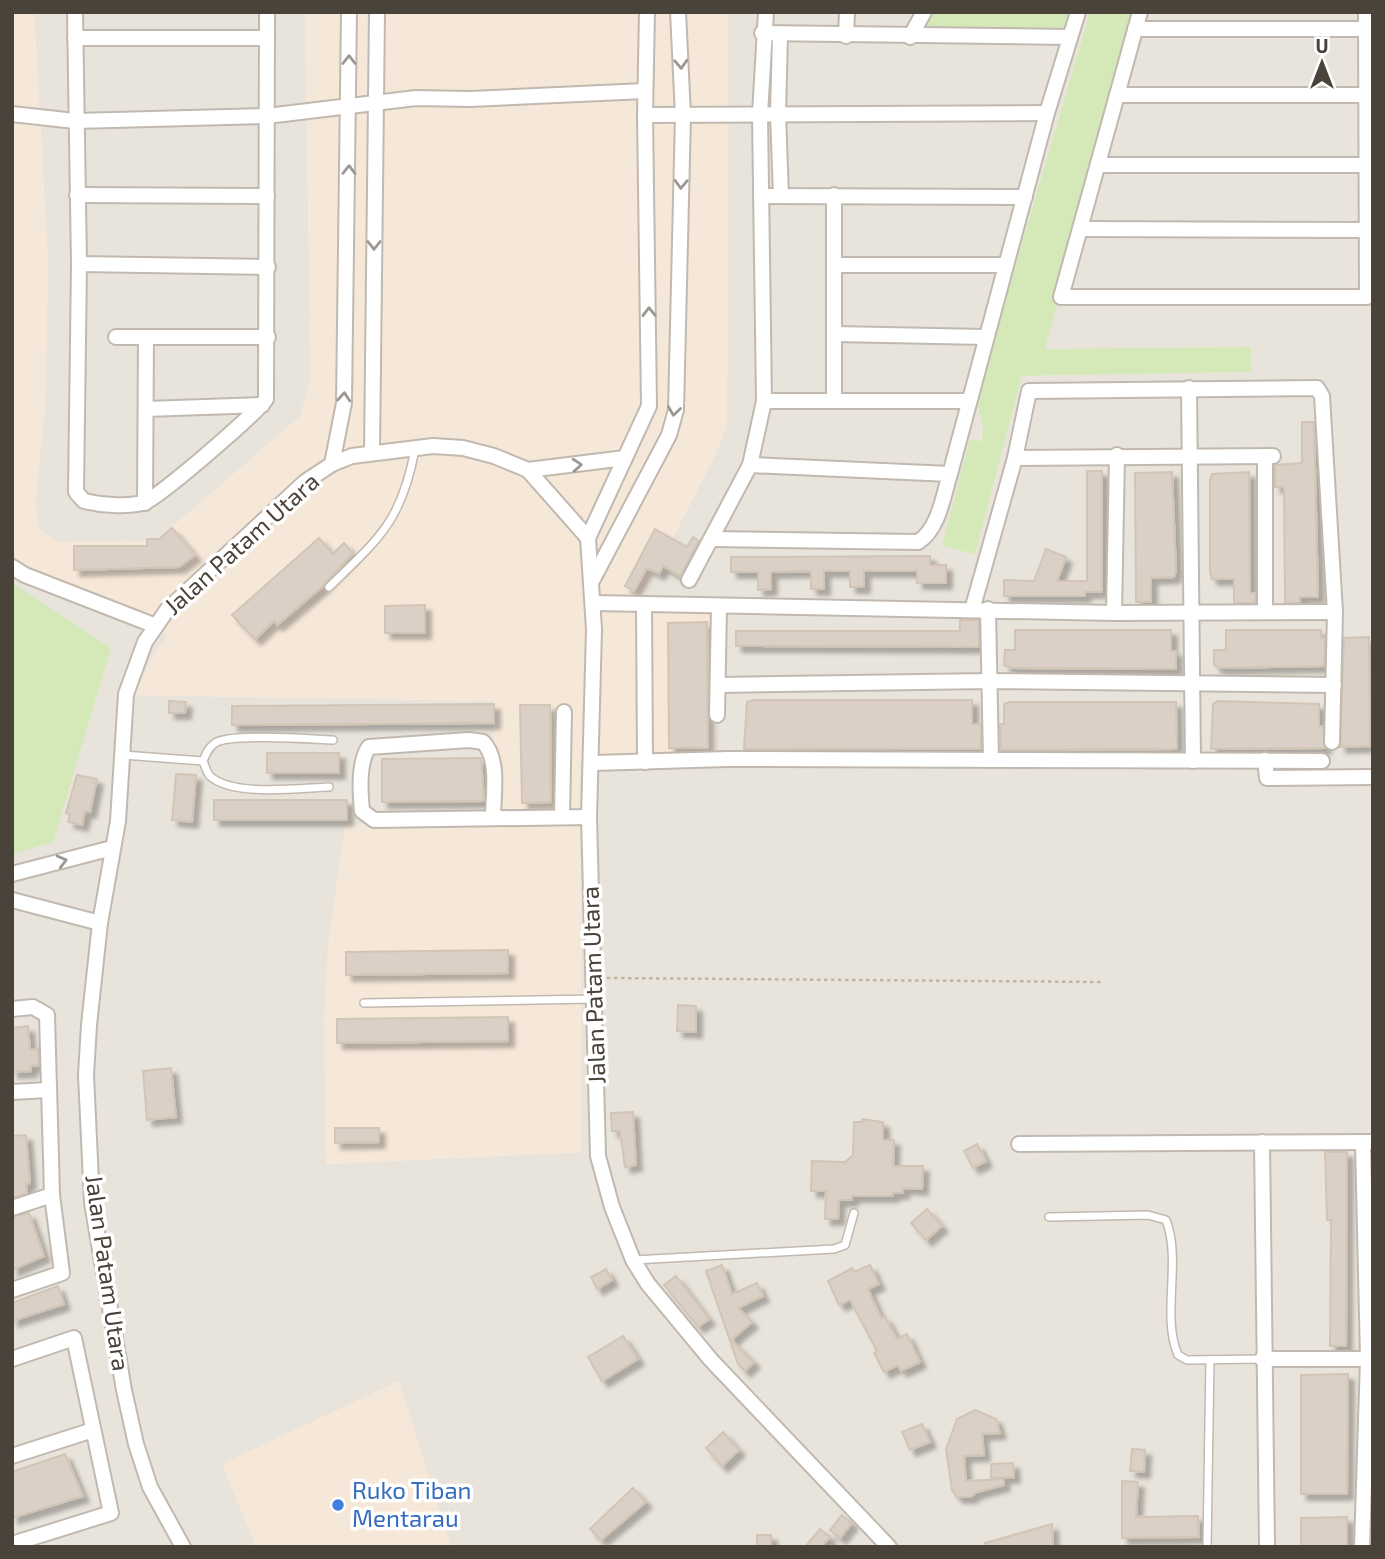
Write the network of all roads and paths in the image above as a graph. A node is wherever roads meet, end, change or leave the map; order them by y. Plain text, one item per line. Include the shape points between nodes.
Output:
1 (75, 12) edge
2 (267, 12) edge
3 (349, 12) edge
4 (377, 12) edge
5 (647, 12) edge
6 (678, 12) edge
7 (766, 12) edge
8 (846, 12) edge
9 (925, 12) edge
10 (1140, 12) edge
11 (1366, 12) edge
12 (1073, 15) edge
13 (1135, 29) junction
14 (1370, 29) edge
15 (762, 33) junction
16 (780, 34) junction
17 (846, 36) junction
18 (911, 37) junction
19 (1069, 37) junction
20 (75, 38) junction
21 (267, 38) junction
22 (646, 91) junction
23 (1117, 95) junction
24 (1370, 95) edge
25 (378, 104) junction
26 (350, 107) junction
27 (1047, 113) junction
28 (12, 114) edge
29 (760, 114) junction
30 (778, 114) junction
31 (645, 115) junction
32 (683, 115) junction
33 (267, 116) junction
34 (75, 121) junction
35 (1367, 164) junction
36 (1098, 165) junction
37 (77, 195) junction
38 (834, 195) junction
39 (267, 196) junction
40 (761, 196) junction
41 (781, 196) junction
42 (1025, 197) junction
43 (1080, 229) junction
44 (1367, 230) junction
45 (79, 264) junction
46 (834, 265) junction
47 (1006, 265) junction
48 (268, 267) junction
49 (834, 334) junction
50 (116, 337) dead end
51 (146, 337) junction
52 (268, 337) junction
53 (986, 337) junction
54 (1189, 388) junction
55 (764, 401) junction
56 (834, 401) junction
57 (968, 401) junction
58 (262, 405) junction
59 (146, 409) junction
60 (416, 448) junction
61 (372, 453) junction
62 (1117, 455) junction
63 (1190, 455) junction
64 (625, 458) junction
65 (1014, 458) junction
66 (332, 464) junction
67 (750, 465) junction
68 (528, 470) junction
69 (950, 474) junction
70 (145, 503) junction
71 (588, 538) junction
72 (712, 539) junction
73 (12, 567) edge
74 (689, 580) dead end
75 (590, 583) junction
76 (330, 587) dead end
77 (593, 603) junction
78 (644, 605) junction
79 (719, 606) junction
80 (988, 609) junction
81 (972, 610) junction
82 (1192, 612) junction
83 (1265, 612) junction
84 (1335, 612) junction
85 (1114, 613) junction
86 (156, 626) junction
87 (990, 681) junction
88 (1192, 684) junction
89 (718, 685) junction
90 (1334, 685) junction
91 (564, 712) dead end
92 (717, 715) dead end
93 (333, 740) dead end
94 (1332, 742) dead end
95 (122, 755) junction
96 (991, 760) junction
97 (1265, 760) junction
98 (203, 761) junction
99 (1193, 761) junction
100 (1322, 761) dead end
101 (645, 762) junction
102 (593, 763) junction
103 (1373, 777) edge
104 (329, 787) dead end
105 (562, 817) junction
106 (589, 817) junction
107 (493, 818) junction
108 (112, 848) junction
109 (12, 874) edge
110 (12, 901) edge
111 (100, 923) junction
112 (592, 978) junction
113 (1101, 982) dead end
114 (595, 999) junction
115 (364, 1003) dead end
116 (12, 1009) edge
117 (48, 1090) junction
118 (12, 1092) edge
119 (1262, 1142) junction
120 (1368, 1142) edge
121 (1018, 1144) dead end
122 (52, 1195) junction
123 (12, 1208) edge
124 (1369, 1211) edge
125 (854, 1213) dead end
126 (1049, 1217) dead end
127 (633, 1260) junction
128 (1369, 1280) edge
129 (12, 1290) edge
130 (12, 1359) edge
131 (1262, 1359) junction
132 (1370, 1359) edge
133 (1210, 1360) junction
134 (93, 1430) junction
135 (1369, 1432) edge
136 (12, 1456) edge
137 (1367, 1503) edge
138 (12, 1544) edge
139 (183, 1547) edge
140 (888, 1547) edge
141 (1207, 1547) edge
142 (1266, 1547) edge
143 (1362, 1547) edge

1 - 20 street
2 - 21 street
26 -> 3 street
4 - 25 street
5 - 22 street
6 -> 32 street
7 - 15 street
8 - 17 street
9 - 18 street
10 - 13 street
11 - 14 street
12 - 19 street
13 - 14 street
13 - 23 street
14 - 24 street
15 - 16 street
15 - 29 street
16 - 17 street
16 - 30 street
17 - 18 street
18 - 19 street
19 - 27 street
20 - 21 street
20 - 34 street
21 - 33 street
22 - 25 street via 416,98
22 - 31 street
23 - 24 street
23 - 36 street
24 - 35 street
25 - 26 street
25 -> 61 street
26 - 33 street
66 -> 26 street via 344,403
27 - 30 street
27 - 42 street
28 - 34 street
29 - 30 street
29 - 32 street
29 - 40 street
30 - 41 street
31 - 32 street
64 -> 31 street via 649,406
32 -> 75 street via 676,410 669,435
33 - 34 street
33 - 39 street
34 - 37 street
35 - 36 street
35 - 44 street
36 - 43 street
37 - 39 street
37 - 45 street
38 - 41 street
38 - 42 street
38 - 46 street
39 - 48 street
40 - 41 street
40 - 55 street
42 - 47 street
43 - 44 street
43 - 44 street via 1061,297 1367,297
45 - 48 street
45 - 70 street via 76,492 84,501 94,503
46 - 47 street
46 - 49 street
47 - 53 street
48 - 52 street
49 - 53 street
49 - 56 street
50 - 51 street
51 - 52 street
51 - 59 street
52 - 58 street
53 - 57 street
54 - 63 street
54 - 65 street via 1029,391
54 - 84 street via 1310,386 1320,392
55 - 56 street
55 - 67 street
56 - 57 street
57 - 69 street
58 - 59 street
58 - 70 street
59 - 70 street
60 - 61 street, Jalan Patam Utara
60 - 68 street, Jalan Patam Utara via 463,448
60 - 76 lane via 397,513
61 - 66 street, Jalan Patam Utara
62 - 63 street
62 - 65 street
62 - 85 street
63 - 82 street
63 - 83 street via 1269,456
68 -> 64 street
64 - 71 street
65 - 81 street
66 - 86 street, Jalan Patam Utara via 305,482 167,610
67 - 69 street
67 - 72 street
68 - 71 street, Jalan Patam Utara
69 - 72 street via 936,520 918,542
71 - 75 street, Jalan Patam Utara
72 - 74 street
73 - 86 street
75 - 77 street, Jalan Patam Utara
77 - 78 street
77 - 102 street, Jalan Patam Utara
78 - 79 street
78 - 101 street
79 - 81 street
79 - 89 street
80 - 81 street
80 - 85 street
80 - 87 street
82 - 83 street
82 - 85 street
82 - 88 street
83 - 84 street
84 - 90 street
86 - 95 street, Jalan Patam Utara via 139,655 126,694
87 - 88 street
87 - 89 street
87 - 96 street
88 - 90 street
88 - 99 street
89 - 92 street
90 - 94 street
91 - 105 street
93 - 98 lane via 217,741
95 - 98 lane
95 - 108 street, Jalan Patam Utara
96 - 99 street
96 - 101 street
97 - 99 street
97 - 100 street
97 - 103 street via 1267,778
98 - 104 lane via 209,775 225,785
101 - 102 street
102 - 106 street, Jalan Patam Utara
105 - 106 street
105 - 107 street
106 - 112 street, Jalan Patam Utara
107 - 107 street via 493,766 483,742 366,750 361,804 362,811 374,820
109 -> 108 street
108 - 111 street, Jalan Patam Utara
110 - 111 street
111 - 139 street, Jalan Patam Utara via 86,1075 92,1203 136,1444 150,1487
112 - 113 path
112 - 114 street, Jalan Patam Utara
114 - 115 lane
114 - 127 street, Jalan Patam Utara via 598,1156
116 - 117 street via 33,1007 47,1015
117 - 118 street
117 - 122 street
119 - 120 street
119 - 121 street
119 - 131 street
120 - 124 street
122 - 123 street
122 - 129 street via 61,1273
124 - 128 street
125 - 127 lane via 845,1245 834,1249
126 - 133 lane via 1147,1215 1166,1220 1171,1240 1175,1348 1187,1360
127 - 140 street, Jalan Patam Utara via 711,1360
128 - 132 street
130 - 134 street via 74,1338
131 - 132 street
131 - 133 lane
131 - 142 street
132 - 135 street
133 - 141 lane
134 - 136 street
134 - 138 street via 111,1513
135 - 137 street
137 - 143 street

